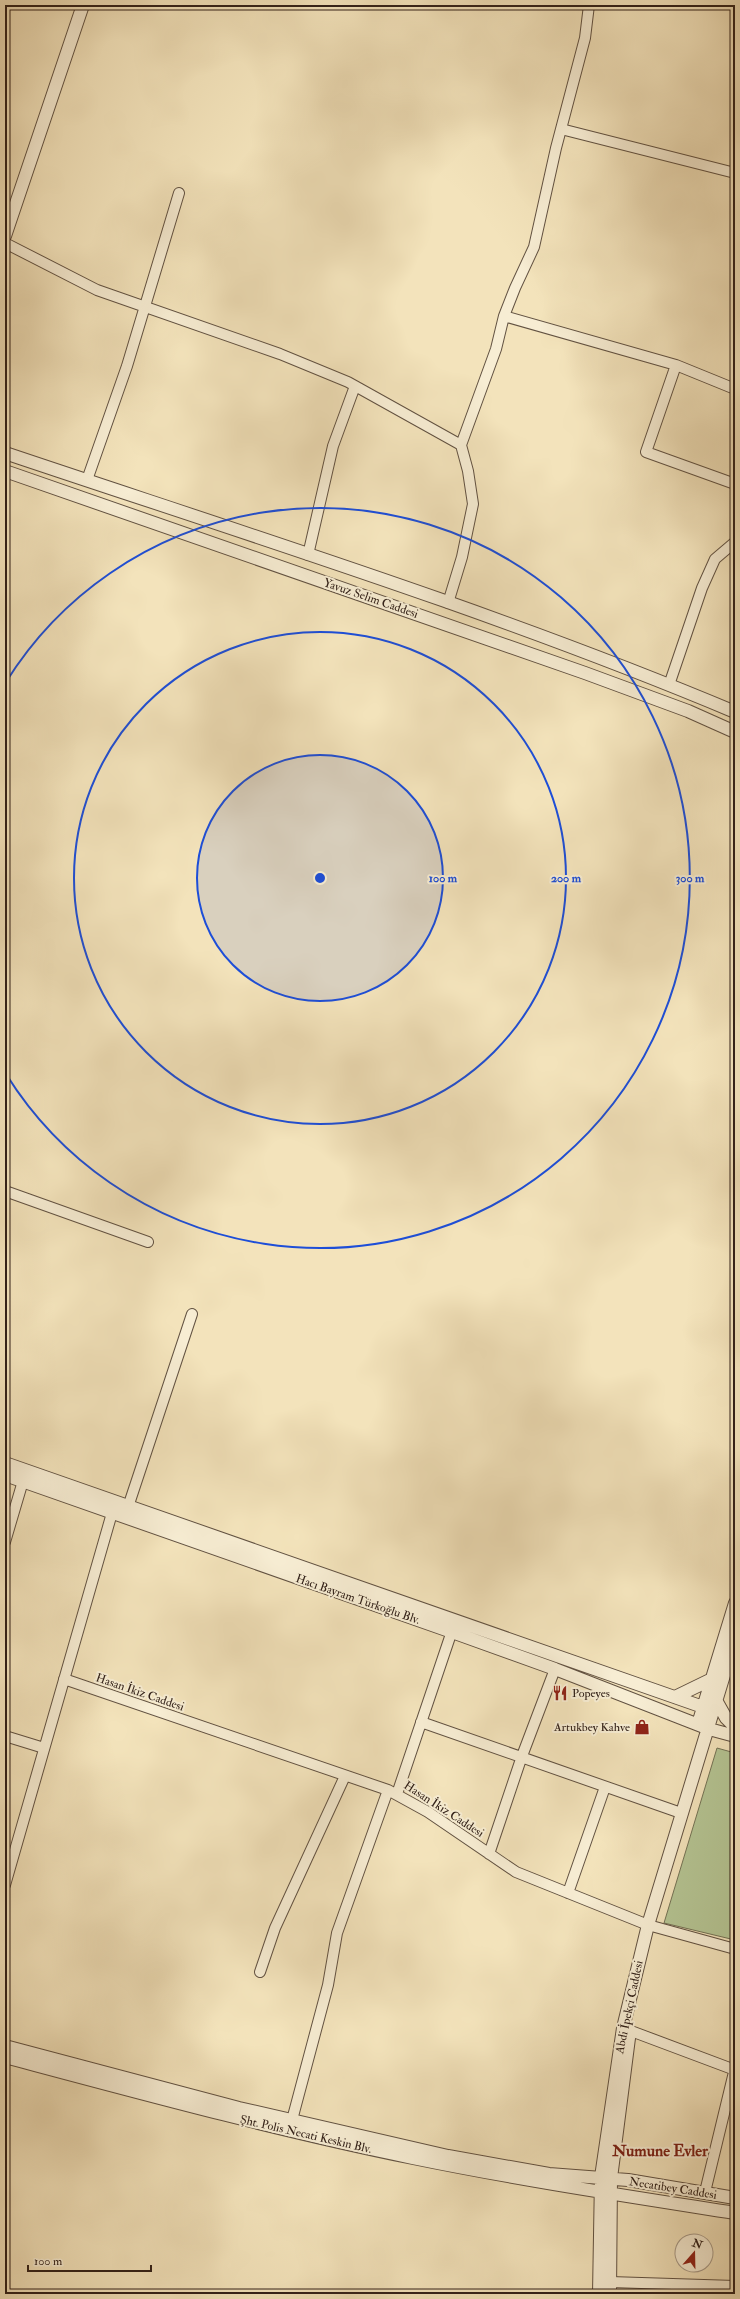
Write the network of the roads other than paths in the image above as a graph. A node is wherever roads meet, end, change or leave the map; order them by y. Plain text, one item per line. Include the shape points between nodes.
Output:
1 (83, 5) edge
2 (589, 5) edge
3 (561, 129) junction
4 (735, 173) edge
5 (178, 193) dead end
6 (5, 236) edge
7 (5, 243) edge
8 (144, 307) junction
9 (504, 316) junction
10 (676, 365) junction
11 (355, 386) junction
12 (735, 389) edge
13 (461, 445) junction
14 (5, 453) edge
15 (5, 471) edge
16 (87, 480) junction
17 (735, 484) edge
18 (735, 542) edge
19 (308, 555) junction
20 (448, 602) junction
21 (443, 623) junction
22 (669, 685) junction
23 (735, 712) edge
24 (735, 732) edge
25 (5, 1191) edge
26 (148, 1242) dead end
27 (192, 1314) dead end
28 (5, 1463) edge
29 (5, 1475) edge
30 (23, 1481) junction
31 (127, 1512) junction
32 (112, 1513) junction
33 (5, 1542) edge
34 (735, 1603) edge
35 (454, 1626) junction
36 (735, 1639) edge
37 (555, 1669) junction
38 (712, 1679) junction
39 (64, 1680) junction
40 (675, 1697) junction
41 (717, 1702) junction
42 (703, 1707) junction
43 (421, 1722) junction
44 (703, 1726) junction
45 (735, 1727) edge
46 (5, 1736) edge
47 (735, 1736) edge
48 (44, 1748) junction
49 (522, 1756) junction
50 (345, 1776) junction
51 (604, 1787) junction
52 (393, 1792) junction
53 (681, 1813) junction
54 (489, 1854) junction
55 (5, 1885) edge
56 (568, 1893) junction
57 (648, 1925) junction
58 (735, 1949) edge
59 (260, 1972) dead end
60 (626, 2029) junction
61 (5, 2046) edge
62 (5, 2057) edge
63 (735, 2069) edge
64 (292, 2120) junction
65 (606, 2178) junction
66 (705, 2192) junction
67 (606, 2194) junction
68 (735, 2198) edge
69 (735, 2213) edge
70 (735, 2286) edge
71 (610, 2288) edge
72 (599, 2294) edge

1 - 6 street
2 - 3 street via 585,38
3 - 4 street
3 - 9 street via 534,247
5 - 8 street
7 - 8 street via 97,290
8 - 11 street via 280,354
8 - 16 street via 127,366
9 - 10 street
9 - 13 street via 496,349
10 - 12 street
10 - 17 street via 646,452
11 - 13 street
11 - 19 street via 333,446
13 - 20 street via 473,504 462,557
14 - 16 street, Yavuz Selim Caddesi
15 - 21 street, Yavuz Selim Caddesi
16 - 19 street, Yavuz Selim Caddesi
18 - 22 street via 715,559 702,588
19 - 20 street, Yavuz Selim Caddesi
20 - 21 street
20 - 22 street, Yavuz Selim Caddesi
21 - 24 street, Yavuz Selim Caddesi via 688,711
22 - 23 street, Yavuz Selim Caddesi
25 - 26 street
27 - 31 street
28 - 31 street, Hacı Bayram Türkoğlu Blv.
29 - 30 street, Hacı Bayram Türkoğlu Blv.
30 - 32 street, Hacı Bayram Türkoğlu Blv.
30 - 33 street
31 - 32 street, Hacı Bayram Türkoğlu Blv.
31 - 35 street, Hacı Bayram Türkoğlu Blv.
32 - 39 street
34 - 38 street
35 - 37 street, Hacı Bayram Türkoğlu Blv.
35 - 40 street, Hacı Bayram Türkoğlu Blv.
35 - 43 street
36 - 41 street
37 - 44 street, Hacı Bayram Türkoğlu Blv.
37 - 49 street
38 - 40 street
38 - 42 street
39 - 48 street
39 - 50 street, Hasan İkiz Caddesi
40 - 42 street, Hacı Bayram Türkoğlu Blv.
41 - 44 street
41 - 45 street via 726,1718
42 - 44 street
43 - 49 street
43 - 52 street
44 - 47 street, Hacı Bayram Türkoğlu Blv.
44 - 53 street, Abdi İpekçi Caddesi
46 - 48 street
48 - 55 street
49 - 51 street
49 - 54 street
50 - 52 street, Hasan İkiz Caddesi
50 - 59 street via 274,1928
51 - 53 street
51 - 56 street
52 - 54 street, Hasan İkiz Caddesi via 428,1812
52 - 64 street via 337,1933 328,1985
53 - 57 street, Abdi İpekçi Caddesi
54 - 56 street, Hasan İkiz Caddesi via 516,1872
56 - 57 street, Hasan İkiz Caddesi
57 - 58 street, Hasan İkiz Caddesi
57 - 60 street, Abdi İpekçi Caddesi
60 - 63 street
60 - 65 street, Abdi İpekçi Caddesi
61 - 64 street, Şht. Polis Necati Keskin Blv.
62 - 67 street, Şht. Polis Necati Keskin Blv. via 234,2118 412,2158
63 - 66 street
64 - 65 street, Şht. Polis Necati Keskin Blv. via 471,2160 548,2174
65 - 66 street, Necatibey Caddesi
65 - 67 street
66 - 68 street, Necatibey Caddesi
67 - 69 street, Necatibey Caddesi
67 - 71 street
67 - 72 street
70 - 71 street

